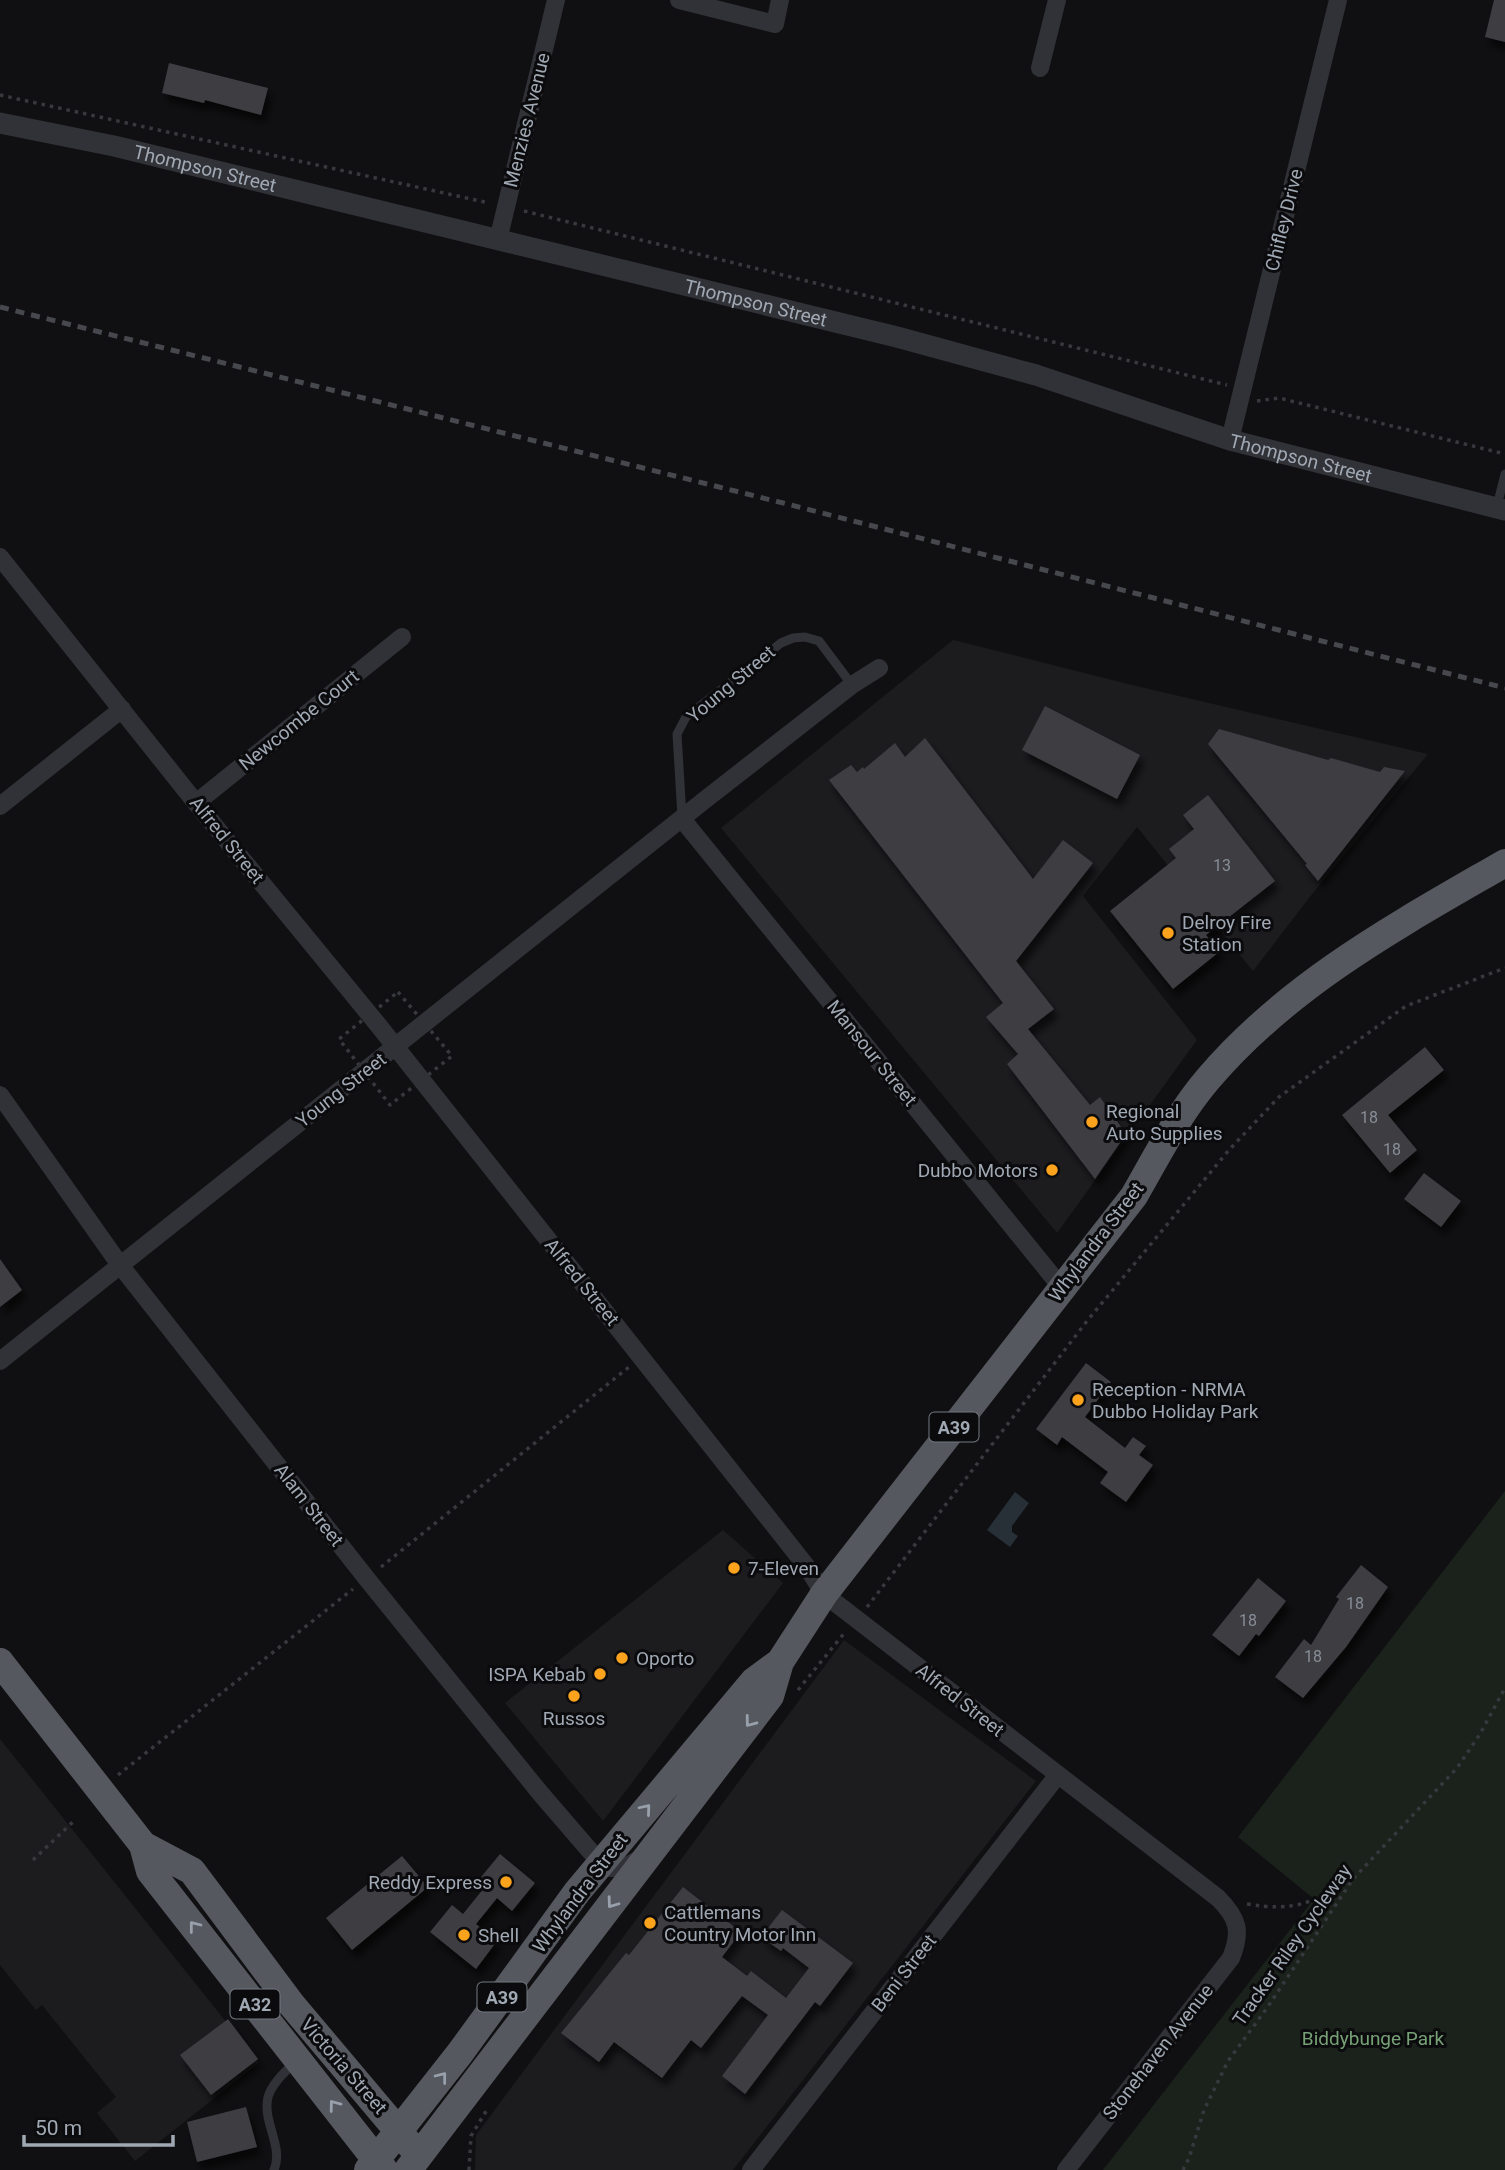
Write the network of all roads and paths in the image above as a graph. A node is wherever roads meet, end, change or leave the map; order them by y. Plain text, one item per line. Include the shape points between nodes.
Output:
1 (556, 0) edge
2 (679, 0) edge
3 (780, 0) edge
4 (1057, 0) edge
5 (1338, 0) edge
6 (1040, 68) dead end
7 (0, 95) edge
8 (0, 123) edge
9 (506, 207) junction
10 (498, 240) junction
11 (1240, 397) junction
12 (1230, 440) junction
13 (1505, 454) edge
14 (1505, 474) edge
15 (1501, 509) edge
16 (0, 557) edge
17 (402, 637) dead end
18 (879, 668) dead end
19 (852, 685) junction
20 (122, 709) junction
21 (196, 803) junction
22 (0, 806) edge
23 (682, 818) junction
24 (1505, 863) edge
25 (1505, 968) edge
26 (396, 1047) junction
27 (0, 1096) edge
28 (120, 1265) junction
29 (1062, 1288) junction
30 (0, 1362) edge
31 (824, 1594) junction
32 (856, 1619) junction
33 (0, 1662) edge
34 (780, 1662) junction
35 (1505, 1688) edge
36 (797, 1692) dead end
37 (1057, 1776) junction
38 (76, 1819) dead end
39 (143, 1845) junction
40 (648, 1854) junction
41 (33, 1860) dead end
42 (601, 1861) junction
43 (1353, 1879) junction
44 (1218, 1898) junction
45 (1238, 1928) joint
46 (299, 2058) junction
47 (494, 2099) dead end
48 (399, 2130) junction
49 (419, 2165) edge
50 (376, 2166) edge
51 (274, 2170) edge
52 (469, 2170) edge
53 (751, 2170) edge
54 (1066, 2170) edge
55 (1183, 2170) edge

1 - 9 street, Menzies Avenue
2 - 3 street via 775,24
4 - 6 street
5 - 11 street, Chifley Drive
7 - 9 path
8 - 10 street, Thompson Street via 127,149
9 - 10 street, Menzies Avenue
9 - 11 path
10 - 12 street, Thompson Street via 897,337 1036,375
11 - 12 street, Chifley Drive
11 - 13 path via 1279,398
12 - 15 street, Thompson Street
14 - 15 lane
16 - 20 street, Alfred Street
17 - 21 street, Newcombe Court
18 - 19 street, Young Street
19 - 23 street, Young Street
19 - 23 lane, Young Street via 818,641 793,638 686,717 677,734
20 - 21 street, Alfred Street
20 - 22 street
21 - 26 street, Alfred Street
23 - 26 street, Young Street
23 - 29 street, Mansour Street
24 - 29 highway, Whylandra Street / A39 via 1328,970 1240,1045 1207,1079 1174,1125 1134,1196
25 - 32 path via 1406,1006 1279,1097 1087,1321
26 - 28 street, Young Street
26 - 31 street, Alfred Street
27 - 28 street, Alam Street
28 - 30 street, Young Street
28 - 42 street, Alam Street via 367,1579
29 - 31 highway, Whylandra Street / A39
31 - 32 street, Alfred Street
31 - 34 highway, Whylandra Street / A39
32 - 36 path
32 - 37 street, Alfred Street
33 - 39 highway, Victoria Street / A32
34 -> 40 highway, Whylandra Street / A39 via 770,1696
42 -> 34 highway, Whylandra Street / A39 via 754,1681
35 - 43 path, Tracker Riley Cycleway via 1457,1768
37 - 44 street, Alfred Street
37 - 53 street, Beni Street
38 - 41 path
46 -> 39 highway, Victoria Street / A32 via 150,1871
39 - 48 highway, Victoria Street / A32 via 192,1871 292,2006
40 - 42 street via 623,1868 610,1868
40 -> 49 highway, Whylandra Street / A39
48 -> 42 highway, Whylandra Street / A39
43 - 44 path via 1310,1903 1284,1908
43 - 55 path, Tracker Riley Cycleway via 1228,2061
44 - 45 street, Alfred Street
45 - 54 street, Stonehaven Avenue via 1231,1958
50 -> 46 highway, Victoria Street / A32
46 - 51 lane via 268,2097 278,2154
47 - 52 path via 471,2136
48 - 49 highway, Victoria Street / A32
48 - 50 highway, Whylandra Street / A39

